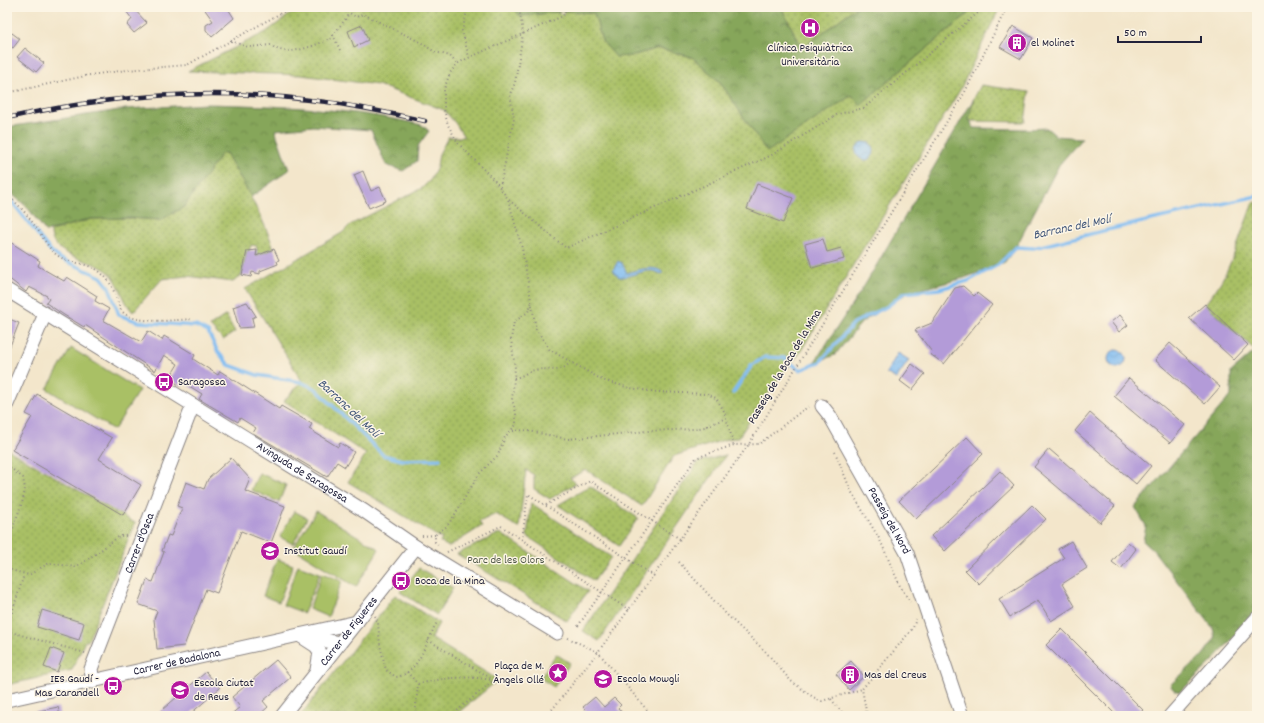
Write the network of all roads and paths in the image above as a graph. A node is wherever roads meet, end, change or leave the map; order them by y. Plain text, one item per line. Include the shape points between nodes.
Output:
1 (292, 7) edge
2 (340, 7) edge
3 (468, 7) edge
4 (519, 7) edge
5 (567, 7) edge
6 (985, 7) edge
7 (1006, 7) edge
8 (348, 14) junction
9 (523, 33) junction
10 (333, 35) junction
11 (231, 41) junction
12 (340, 50) dead end
13 (469, 58) junction
14 (457, 64) junction
15 (7, 93) edge
16 (500, 187) junction
17 (7, 195) edge
18 (508, 199) junction
19 (7, 290) edge
20 (532, 302) junction
21 (45, 314) junction
22 (192, 319) dead end
23 (570, 362) junction
24 (514, 378) junction
25 (8, 398) edge
26 (193, 405) junction
27 (822, 406) joint
28 (726, 418) junction
29 (512, 431) junction
30 (749, 444) junction
31 (734, 445) junction
32 (834, 449) dead end
33 (7, 465) edge
34 (546, 505) junction
35 (652, 521) junction
36 (435, 535) junction
37 (132, 538) dead end
38 (680, 539) junction
39 (522, 540) junction
40 (417, 542) junction
41 (7, 544) edge
42 (440, 547) dead end
43 (447, 552) dead end
44 (626, 558) junction
45 (679, 562) dead end
46 (7, 569) edge
47 (24, 575) junction
48 (654, 576) junction
49 (602, 592) junction
50 (912, 605) dead end
51 (629, 610) junction
52 (914, 612) dead end
53 (374, 615) dead end
54 (1257, 618) edge
55 (357, 622) junction
56 (437, 622) dead end
57 (578, 626) dead end
58 (7, 628) edge
59 (323, 630) junction
60 (7, 631) edge
61 (557, 633) joint
62 (299, 636) junction
63 (428, 640) junction
64 (339, 643) junction
65 (598, 652) junction
66 (86, 654) dead end
67 (317, 672) junction
68 (407, 672) junction
69 (494, 680) junction
70 (93, 682) junction
71 (418, 684) junction
72 (862, 689) junction
73 (830, 699) junction
74 (7, 700) edge
75 (282, 716) edge
76 (415, 716) edge
77 (451, 716) edge
78 (547, 716) edge
79 (652, 716) edge
80 (845, 716) edge
81 (867, 716) edge
82 (962, 716) edge
83 (1170, 716) edge

1 - 11 path
2 - 8 path
3 - 13 path via 462,31
4 - 9 path
5 - 9 path via 563,16
6 - 18 path via 864,108 838,114 770,156 566,248
7 - 30 path, Passeig de la Boca de la Mina via 965,92
8 - 10 path
8 - 14 path via 356,17 363,14 383,23 435,52 450,56
9 - 13 path
9 - 16 path via 515,82 510,94 514,119
10 - 11 path via 316,46 284,51 278,51 270,45 248,47
10 - 12 path
11 - 15 path via 187,65 127,70
13 - 14 path
14 - 16 path via 444,89 444,110 448,125 458,143
16 - 18 path
17 - 22 path via 14,200 49,247 60,257 101,272 111,284 126,315 141,320
18 - 20 path via 522,248
19 - 21 street, Avinguda de Saragossa
20 - 23 path via 536,329 550,350
20 - 24 path via 528,312 514,322 511,339 515,357
21 - 25 street
21 - 26 street, Avinguda de Saragossa
23 - 24 path via 560,370 534,370 522,377
23 - 28 path via 602,380 630,388 707,394 716,398
24 - 29 path via 512,400 517,419
26 - 40 street, Avinguda de Saragossa
26 - 70 street, Carrer d'Osca via 91,669
27 - 30 path via 814,404 759,444
27 - 82 street, Passeig del Nord via 907,552
28 - 29 path via 693,429 568,439 524,430
28 - 31 path
29 - 36 path via 505,437 498,455 480,474 447,526
30 - 31 path
30 - 38 path, Passeig de la Boca de la Mina
31 - 35 path via 696,458
32 - 50 path via 851,491 880,540 900,586
33 - 41 path via 23,478 25,489
34 - 35 path via 590,481
34 - 39 path via 528,494
34 - 44 path
35 - 38 path
35 - 44 path
36 - 40 path
36 - 42 path via 435,542
37 - 47 path via 128,535 120,536 76,567 50,563 32,574
38 - 48 path, Passeig de la Boca de la Mina
39 - 43 path via 501,526
39 - 49 path
40 - 55 street, Carrer de Figueres
40 - 61 street, Avinguda de Saragossa
44 - 48 path
44 - 49 path
45 - 73 path via 727,615 766,652 790,681 813,697 822,701
46 - 47 path
47 - 58 path
48 - 51 path, Passeig de la Boca de la Mina
49 - 51 path
49 - 57 path
51 - 65 path, Passeig de la Boca de la Mina
52 - 72 path via 916,619 913,628
53 - 68 path via 378,623 386,670 396,677
54 - 83 street
55 - 59 street, Carrer de Badalona
55 - 64 street, Carrer de Figueres
56 - 63 path
59 - 62 street, Carrer de Badalona
59 - 64 street via 337,634
60 - 66 path
61 - 65 path
62 - 64 street, Carrer de Badalona
62 - 67 street via 316,646 320,652
62 - 70 street, Carrer de Badalona
63 - 68 path via 420,658
63 - 69 path
64 - 67 street, Carrer de Figueres
65 - 78 path, Passeig de la Boca de la Mina
65 - 79 path
67 - 75 street, Carrer de Figueres
68 - 71 path
69 - 71 path via 458,677
69 - 77 path
70 - 74 street, Carrer de Badalona
71 - 76 path
72 - 73 path
72 - 81 path
73 - 80 path

